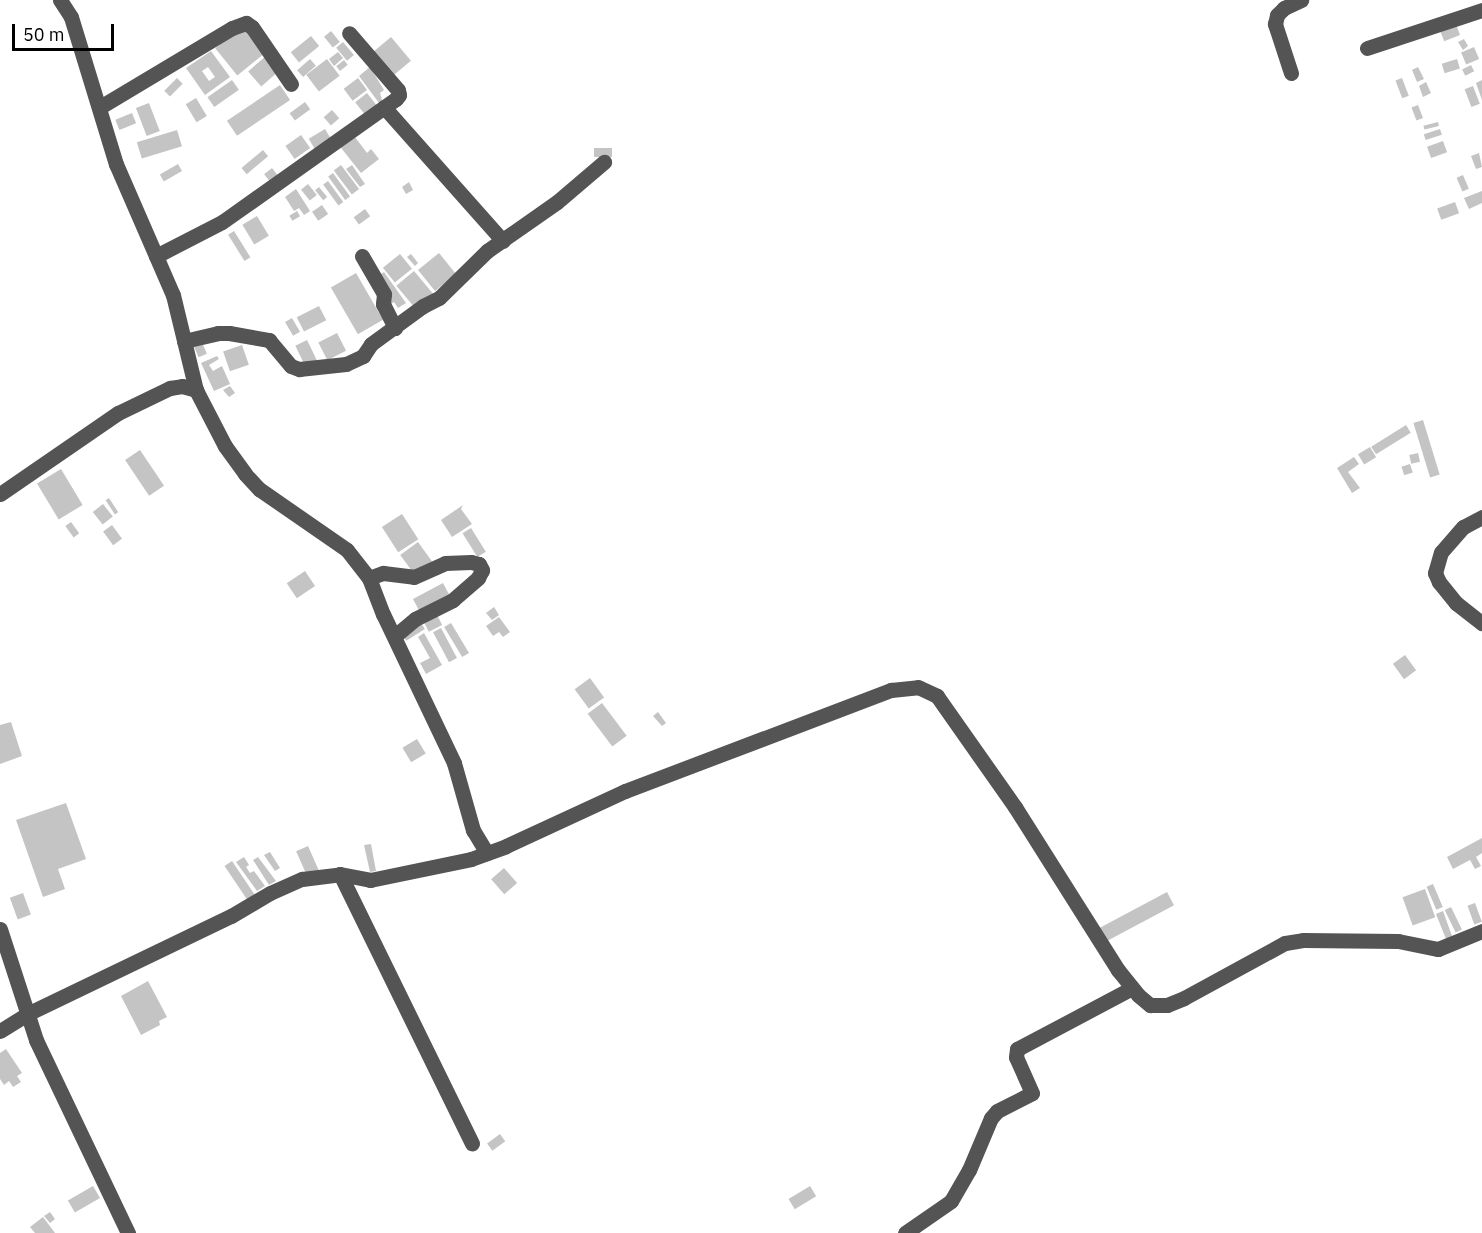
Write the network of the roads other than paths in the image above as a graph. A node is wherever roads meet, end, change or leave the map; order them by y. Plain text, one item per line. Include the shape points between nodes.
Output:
1 (1301, 0) edge
2 (63, 1) edge
3 (1482, 10) edge
4 (349, 33) dead end
5 (1367, 48) dead end
6 (1291, 73) dead end
7 (291, 84) dead end
8 (99, 107) junction
9 (384, 107) junction
10 (604, 162) dead end
11 (502, 241) junction
12 (156, 256) junction
13 (362, 256) dead end
14 (395, 328) junction
15 (184, 341) junction
16 (196, 390) junction
17 (0, 494) edge
18 (1482, 517) edge
19 (369, 578) junction
20 (1482, 623) edge
21 (395, 636) junction
22 (487, 853) junction
23 (340, 874) junction
24 (0, 929) edge
25 (1482, 931) edge
26 (1132, 988) junction
27 (27, 1014) junction
28 (0, 1031) edge
29 (472, 1143) dead end
30 (128, 1233) edge
31 (904, 1233) edge

1 - 6 street via 1284,8 1275,24
2 - 8 street
3 - 5 street
4 - 9 street via 398,90 396,99
7 - 8 street via 246,23
8 - 12 street via 116,164
9 - 11 street
9 - 12 street via 222,222
10 - 11 street
11 - 14 street via 439,298
12 - 15 street via 173,295
13 - 14 street via 384,294 383,304
14 - 15 street via 371,344 363,356 346,364 311,369 291,366 269,340 218,333
15 - 16 street
16 - 17 street via 170,388 126,408
16 - 19 street via 225,446 245,474 259,489 347,550
18 - 20 street via 1463,527 1441,552 1435,573 1456,603
19 - 21 street
19 - 21 street via 383,573 414,577 445,563 471,562 479,564 482,570 478,579 453,600 415,619
21 - 22 street via 454,763 473,830
22 - 23 street via 370,880
22 - 26 street via 646,783 891,690 918,687 937,696 1015,807
23 - 27 street via 302,879 270,893 231,916
23 - 29 street
24 - 27 street
25 - 26 street via 1438,949 1398,941 1285,943 1167,1005 1150,1005
26 - 31 street via 1017,1049 1016,1057 1032,1094 997,1111 951,1201
27 - 28 street
27 - 30 street

